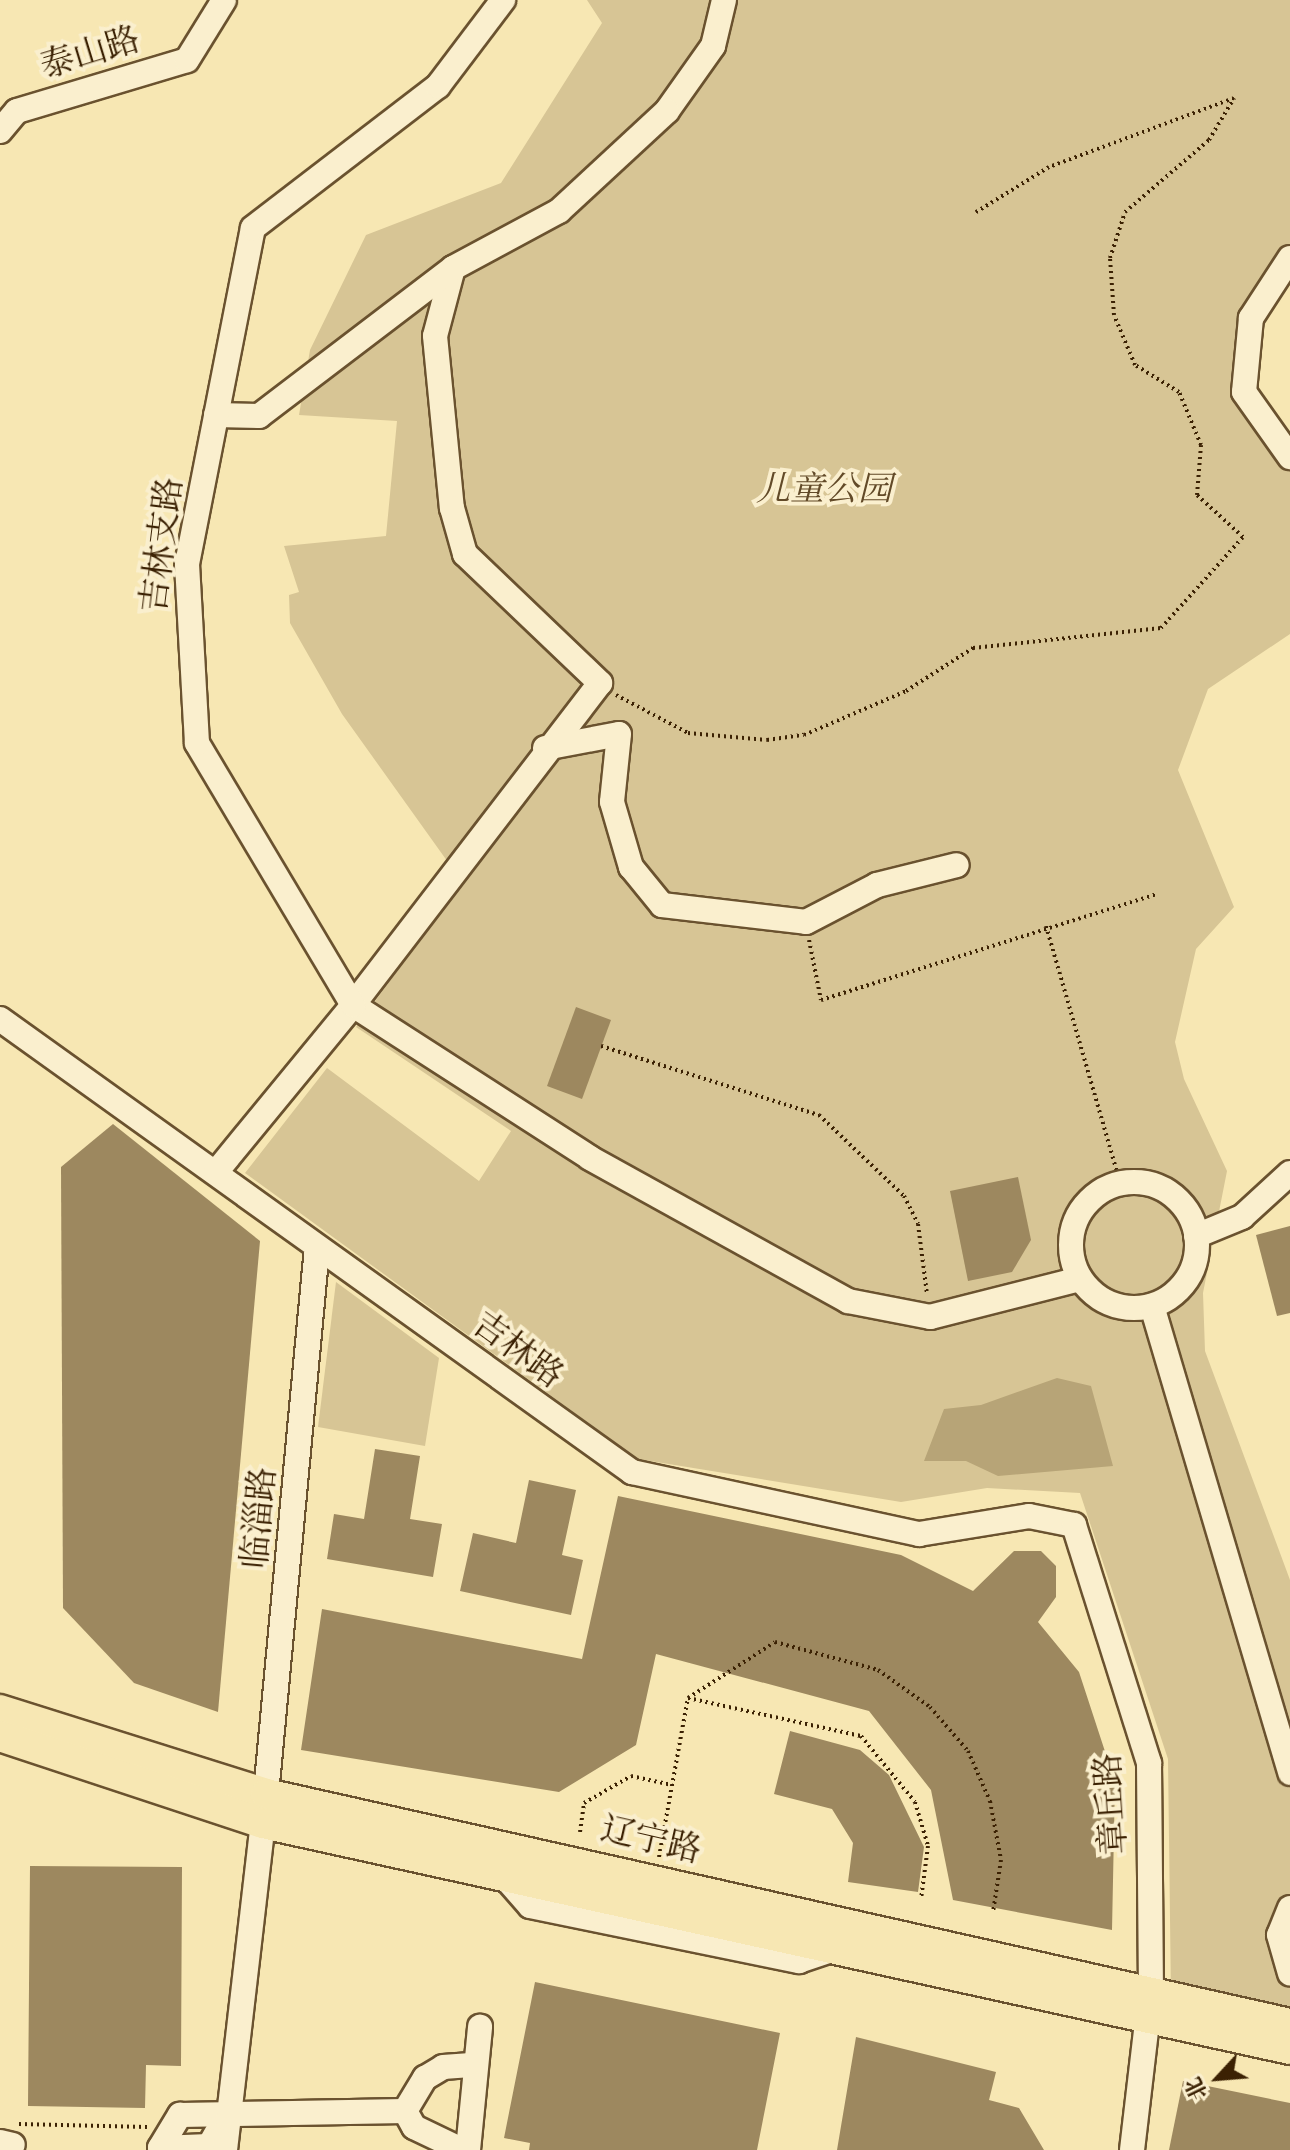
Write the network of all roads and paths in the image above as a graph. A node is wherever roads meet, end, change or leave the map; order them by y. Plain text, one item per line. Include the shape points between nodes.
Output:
1 (224, 0) edge
2 (503, 0) edge
3 (724, 0) edge
4 (0, 131) edge
5 (976, 212) dead end
6 (1290, 258) edge
7 (453, 268) junction
8 (216, 415) junction
9 (1290, 457) edge
10 (600, 683) junction
11 (545, 748) junction
12 (957, 865) dead end
13 (1157, 894) dead end
14 (806, 922) junction
15 (1046, 926) junction
16 (353, 1005) junction
17 (0, 1019) edge
18 (601, 1046) dead end
19 (216, 1172) junction
20 (1290, 1173) edge
21 (1120, 1183) junction
22 (1196, 1236) junction
23 (317, 1247) junction
24 (1080, 1279) junction
25 (1152, 1306) junction
26 (930, 1317) junction
27 (1074, 1525) joint
28 (688, 1698) junction
29 (0, 1710) edge
30 (0, 1736) edge
31 (1290, 1773) edge
32 (672, 1785) junction
33 (265, 1809) junction
34 (580, 1832) dead end
35 (659, 1858) dead end
36 (921, 1899) dead end
37 (1290, 1908) edge
38 (993, 1912) dead end
39 (1290, 1973) edge
40 (1149, 2004) junction
41 (1290, 2024) edge
42 (480, 2027) dead end
43 (1290, 2049) edge
44 (471, 2065) junction
45 (230, 2111) junction
46 (405, 2111) junction
47 (7, 2137) edge
48 (159, 2138) edge
49 (225, 2150) edge
50 (465, 2150) edge
51 (1132, 2150) edge

1 - 4 street, 泰山路 via 187,60 17,111
2 - 8 street, 吉林支路 via 438,86 253,228
3 - 7 street via 713,46 667,111 559,211
5 - 10 path via 1049,167 1234,98 1209,140 1125,212 1110,258 1114,315 1135,365 1179,392 1201,445 1197,495 1243,537 1161,628 973,648 906,691 804,735 767,740 688,733
6 - 9 street via 1251,318 1244,392
7 - 8 street via 259,416
7 - 10 street via 435,336 452,508 465,554
8 - 16 street, 吉林支路 via 187,564 197,743
10 - 11 street
11 - 14 street via 619,734 612,802 631,867 662,905
11 - 16 street
12 - 14 street via 877,885
13 - 15 path
14 - 15 path via 821,1000
15 - 21 path
16 - 19 street
16 - 26 street via 590,1158 848,1301
17 - 19 street, 吉林路
18 - 26 path via 819,1115 904,1196 918,1224
19 - 23 street, 吉林路
20 - 22 street via 1242,1217
21 - 22 street via 1151,1185 1178,1199
21 - 24 street via 1086,1203 1075,1220 1071,1251
22 - 25 street via 1182,1287
23 - 27 street, 吉林路 via 632,1472 919,1534 1029,1516
23 - 33 street, 临淄路
24 - 25 street via 1112,1305
24 - 26 street
25 - 31 street
27 - 40 street, 章丘路 via 1149,1763
28 - 32 path
28 - 36 path via 861,1736 915,1802 928,1846
28 - 38 path via 775,1642 878,1670 930,1707 968,1751 990,1801 1001,1860
29 - 33 main road, 辽宁路
30 - 33 main road, 辽宁路
32 - 34 path via 631,1776 584,1803
32 - 35 path
33 - 40 main road, 辽宁路
33 - 40 main road, 辽宁路 via 503,1875 837,1948
33 - 45 street, 临淄路
37 - 39 street via 1279,1935
40 - 41 main road, 辽宁路
40 - 43 main road, 辽宁路
40 - 51 street, 章丘路
42 - 44 street
44 - 46 street via 443,2067 425,2078
44 - 50 street
45 - 46 street
45 - 48 street via 180,2115
45 - 48 street via 209,2146
45 - 49 street, 临淄路
46 - 50 street via 414,2127
47 - 48 path

